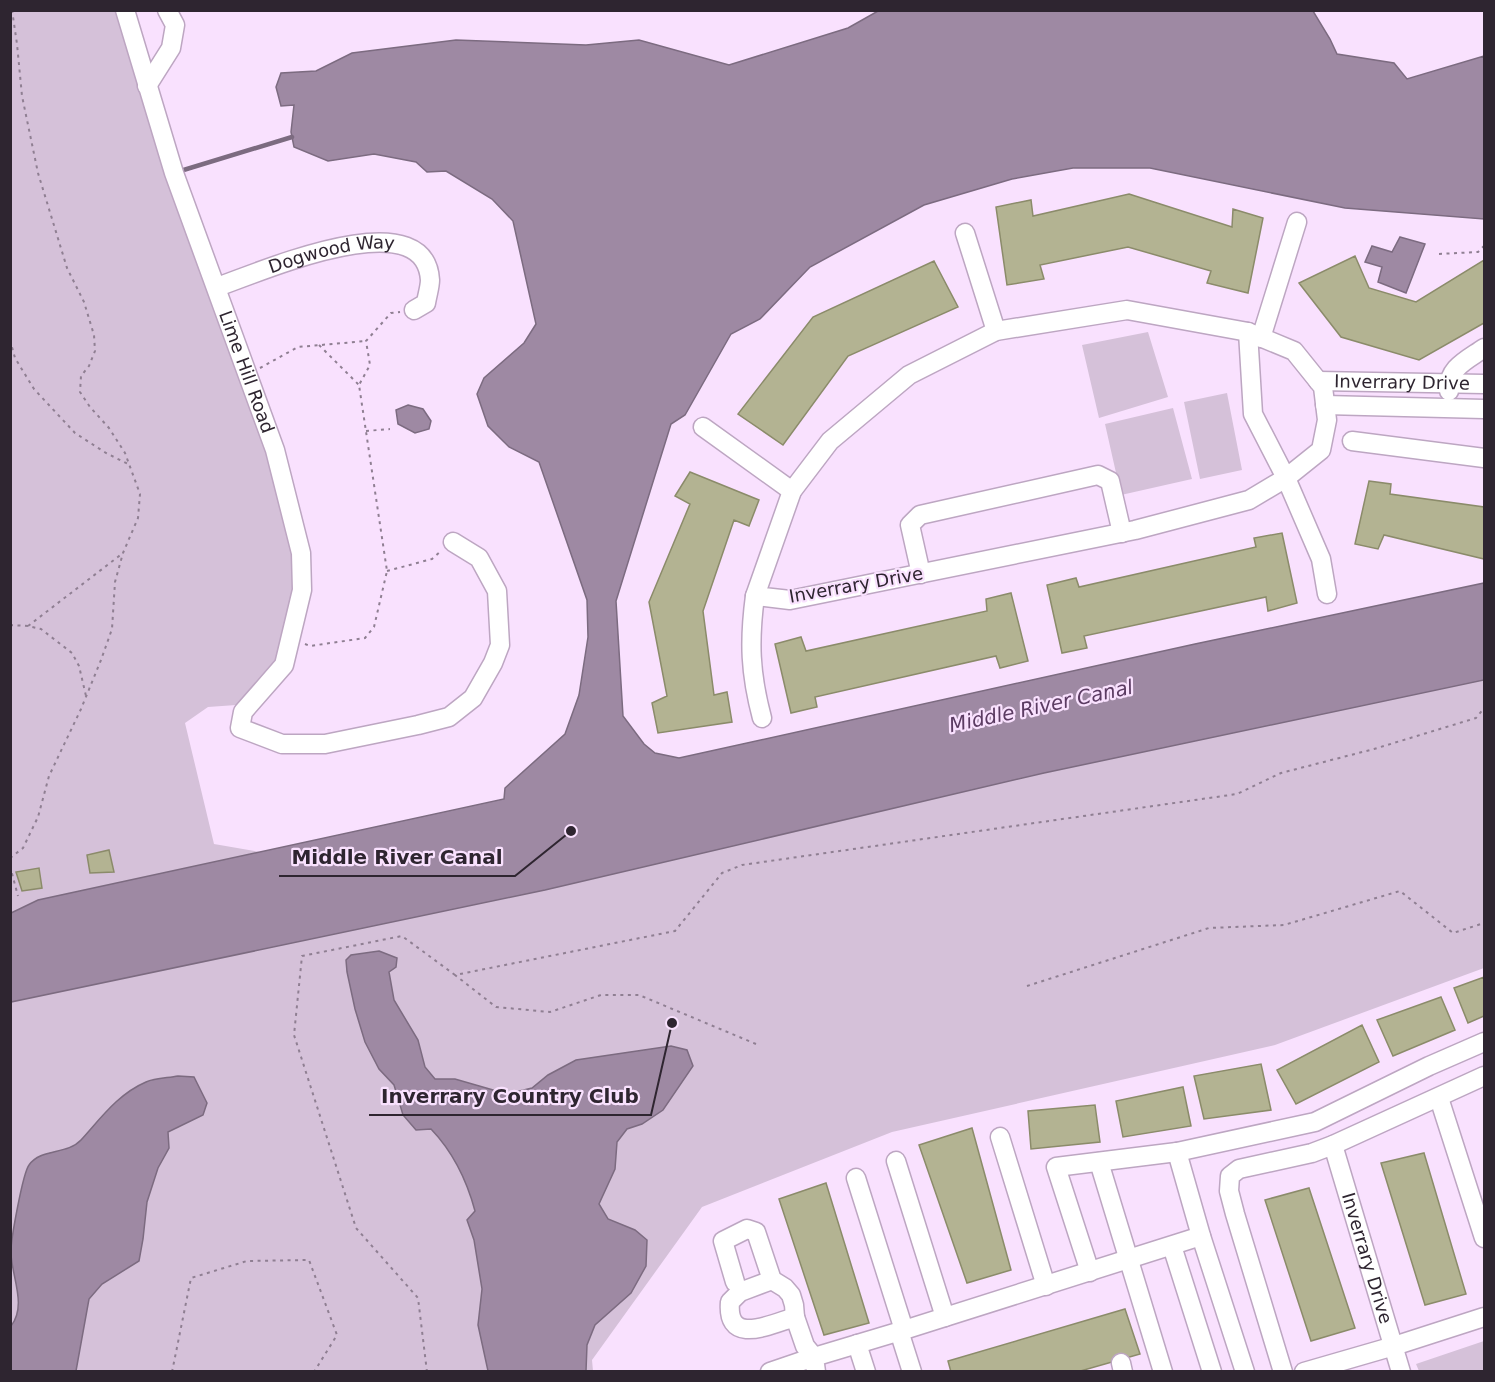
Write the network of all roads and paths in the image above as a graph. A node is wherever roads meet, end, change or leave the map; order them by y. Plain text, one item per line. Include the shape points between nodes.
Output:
1 (12, 10) edge
2 (125, 10) edge
3 (167, 10) edge
4 (147, 86) junction
5 (1297, 222) dead end
6 (965, 233) dead end
7 (1485, 246) edge
8 (1439, 254) dead end
9 (217, 287) junction
10 (414, 310) joint
11 (996, 331) junction
12 (1255, 335) junction
13 (10, 340) edge
14 (366, 341) junction
15 (319, 345) junction
16 (1485, 348) edge
17 (248, 374) junction
18 (1318, 381) junction
19 (1448, 382) junction
20 (1485, 384) edge
21 (360, 385) junction
22 (1325, 405) junction
23 (1449, 407) junction
24 (1485, 409) edge
25 (703, 427) dead end
26 (390, 429) dead end
27 (366, 431) junction
28 (1352, 441) dead end
29 (1485, 458) edge
30 (130, 465) junction
31 (1286, 478) junction
32 (792, 491) junction
33 (1122, 533) junction
34 (453, 542) joint
35 (123, 553) junction
36 (387, 571) junction
37 (921, 574) junction
38 (1327, 594) dead end
39 (755, 596) junction
40 (10, 625) edge
41 (28, 626) junction
42 (290, 639) junction
43 (86, 696) junction
44 (1485, 708) edge
45 (762, 718) dead end
46 (10, 858) edge
47 (10, 866) edge
48 (18, 896) dead end
49 (1485, 923) edge
50 (455, 975) junction
51 (1027, 986) dead end
52 (1485, 1042) edge
53 (756, 1044) dead end
54 (1485, 1076) edge
55 (1439, 1098) junction
56 (1000, 1137) dead end
57 (1334, 1145) junction
58 (1177, 1152) junction
59 (896, 1161) dead end
60 (1099, 1162) junction
61 (856, 1178) dead end
62 (1201, 1236) junction
63 (1485, 1238) edge
64 (1172, 1246) junction
65 (1130, 1260) junction
66 (1090, 1272) junction
67 (772, 1280) junction
68 (735, 1282) dead end
69 (1046, 1286) junction
70 (795, 1317) junction
71 (945, 1317) junction
72 (1485, 1317) edge
73 (901, 1331) junction
74 (857, 1344) junction
75 (1394, 1346) junction
76 (815, 1364) edge
77 (1350, 1365) edge
78 (172, 1371) edge
79 (314, 1371) edge
80 (427, 1371) edge
81 (770, 1371) edge
82 (866, 1371) edge
83 (912, 1371) edge
84 (1163, 1371) edge
85 (1212, 1371) edge
86 (1245, 1371) edge
87 (1282, 1371) edge
88 (1304, 1371) edge
89 (1401, 1371) edge

1 - 30 path via 22,96 38,173 67,268 84,302 94,335 95,351 81,376 81,392 109,428
2 - 4 street, Lime Hill Road
3 - 4 street via 175,25 171,48
4 - 9 street, Lime Hill Road via 174,173
5 - 12 street
6 - 11 street
7 - 8 path via 1478,252
9 - 10 street, Dogwood Way via 311,253 373,242 406,245 424,260 430,280 426,303
9 - 17 street, Lime Hill Road
10 - 14 path via 391,313
11 - 12 street, Inverrary Drive via 1127,310
11 - 32 street, Inverrary Drive via 909,375 830,441
12 - 18 street, Inverrary Drive via 1294,351
12 - 31 street via 1254,414
13 - 30 path via 15,358 34,389 75,433
14 - 15 path
14 - 21 path via 370,365
15 - 17 path via 298,347
15 - 21 path
16 - 19 street via 1454,369
17 - 42 street, Lime Hill Road via 275,450 301,553 302,590
18 - 19 street, Inverrary Drive
18 - 22 street, Inverrary Drive via 1323,387
19 - 20 street, Inverrary Drive
19 - 23 street
21 - 27 path
22 - 23 street, Inverrary Drive
22 - 31 street, Inverrary Drive via 1327,420 1321,450
23 - 24 street, Inverrary Drive
25 - 32 street
26 - 27 path
27 - 36 path
28 - 29 street
30 - 35 path via 140,494 138,518
31 - 33 street, Inverrary Drive via 1249,500
31 - 38 street via 1321,559
32 - 39 street, Inverrary Drive
33 - 37 street, Inverrary Drive
33 - 37 street via 1110,481 1098,475 920,515 910,525
34 - 36 path via 432,559
34 - 42 street, Lime Hill Road via 479,558 497,591 500,645 473,698 449,717 325,744 282,744 240,728 243,712 284,665
35 - 41 path
35 - 43 path via 115,582 112,629
36 - 42 path via 374,627 365,638 310,646
37 - 39 street, Inverrary Drive via 790,600
39 - 45 street via 750,658
40 - 41 path
41 - 43 path via 41,629 72,653
43 - 46 path via 49,776 38,817 23,848
44 - 50 path via 1476,718 1281,773 1237,794 742,865 722,873 675,931
47 - 48 path
49 - 51 path via 1453,933 1400,891 1284,925 1209,928
50 - 53 path via 496,1007 550,1012 601,995 639,995
50 - 80 path via 402,936 303,956 294,1035 356,1228 418,1298
52 - 58 street via 1315,1122
54 - 55 street
55 - 57 street
55 - 63 street
56 - 69 street
57 - 75 street, Inverrary Drive
57 - 87 street via 1239,1169 1230,1176 1228,1191 1234,1214
58 - 60 street
58 - 62 street
59 - 71 street
60 - 65 street
60 - 66 street via 1056,1167
61 - 73 street
62 - 64 street
62 - 86 street
64 - 65 street
64 - 85 street
65 - 66 street
65 - 84 street
66 - 69 street
67 - 68 street via 756,1232 747,1229 723,1241
67 - 70 street via 791,1296
67 - 70 street via 734,1296 730,1302 731,1319 736,1326 752,1330
69 - 71 street
70 - 76 street
71 - 73 street
72 - 75 street
73 - 74 street
73 - 83 street
74 - 76 street
74 - 82 street
75 - 77 street
75 - 89 street, Inverrary Drive
76 - 81 street
77 - 88 street
78 - 79 path via 191,1278 247,1261 309,1260 337,1335

